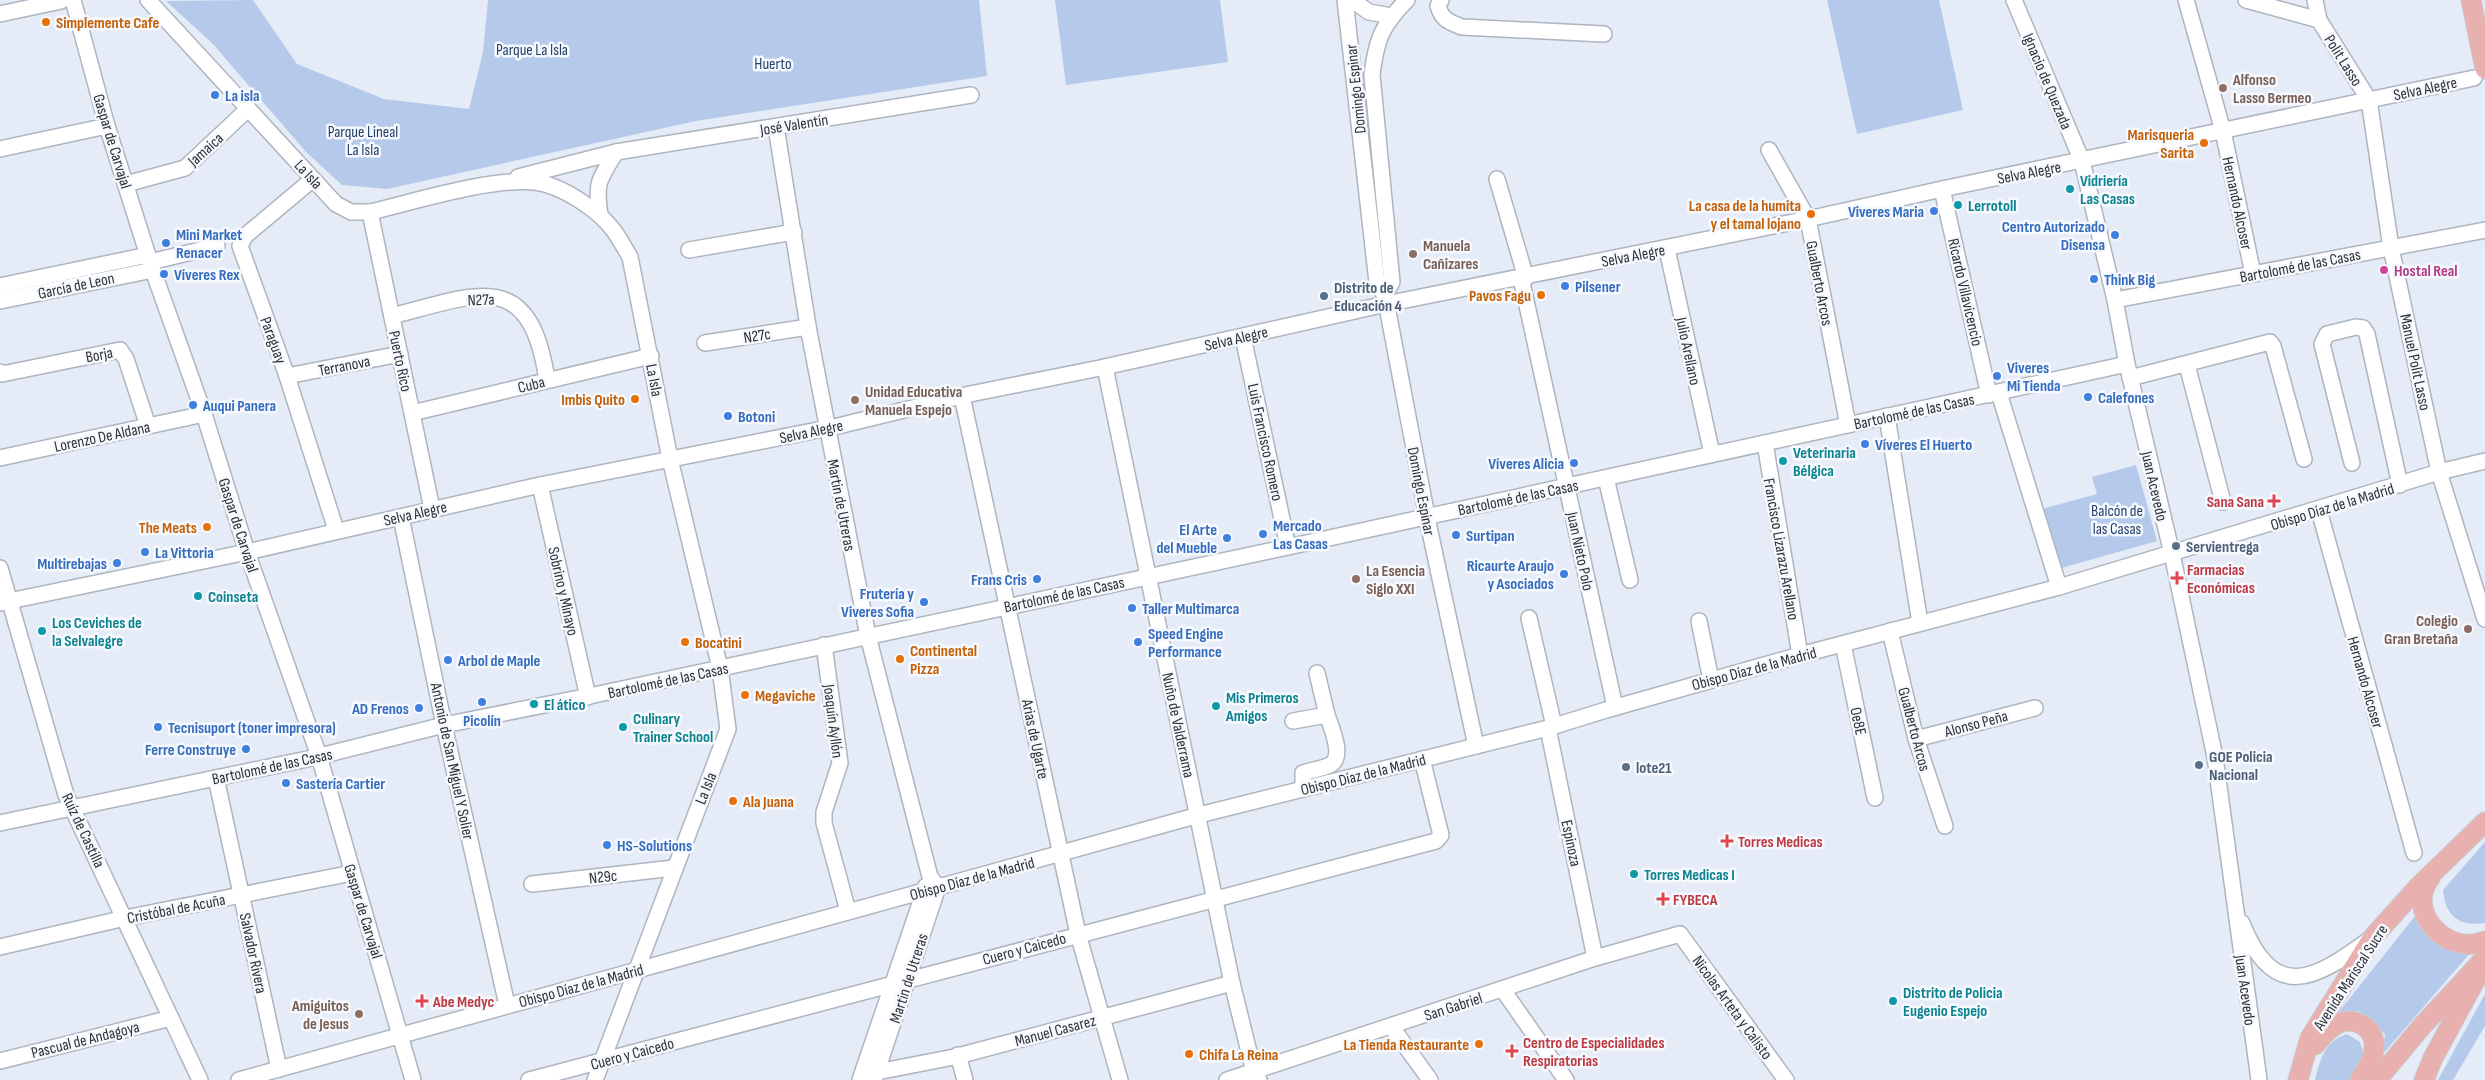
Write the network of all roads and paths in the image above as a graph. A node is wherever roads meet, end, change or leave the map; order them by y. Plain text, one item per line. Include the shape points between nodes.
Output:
1 (65, 0) edge
2 (148, 0) edge
3 (1345, 0) edge
4 (1352, 0) edge
5 (1407, 0) edge
6 (1441, 0) edge
7 (2014, 0) edge
8 (2186, 0) edge
9 (2246, 0) edge
10 (2315, 0) edge
11 (2471, 0) edge
12 (0, 14) edge
13 (1391, 16) junction
14 (2319, 20) junction
15 (1604, 34) dead end
16 (2479, 73) edge
17 (971, 95) dead end
18 (2369, 100) junction
19 (248, 109) junction
20 (107, 126) junction
21 (776, 127) junction
22 (2223, 131) junction
23 (0, 150) edge
24 (1768, 150) dead end
25 (616, 152) junction
26 (2082, 161) junction
27 (313, 179) junction
28 (1498, 179) dead end
29 (126, 184) junction
30 (490, 184) junction
31 (1942, 189) junction
32 (370, 212) junction
33 (600, 215) junction
34 (1808, 219) junction
35 (2485, 230) edge
36 (794, 232) junction
37 (217, 246) dead end
38 (2391, 248) junction
39 (1666, 249) junction
40 (689, 250) dead end
41 (150, 262) junction
42 (2253, 274) junction
43 (1524, 278) junction
44 (0, 286) edge
45 (1386, 300) junction
46 (2115, 300) junction
47 (0, 301) edge
48 (392, 316) junction
49 (808, 327) junction
50 (1243, 337) junction
51 (705, 343) dead end
52 (400, 354) junction
53 (651, 356) junction
54 (2187, 364) junction
55 (1104, 367) junction
56 (2128, 371) junction
57 (0, 372) edge
58 (287, 376) junction
59 (547, 380) junction
60 (1994, 394) junction
61 (962, 396) junction
62 (412, 413) junction
63 (204, 414) junction
64 (1887, 416) junction
65 (1848, 425) junction
66 (148, 426) junction
67 (827, 428) junction
68 (1765, 443) junction
69 (1712, 454) junction
70 (0, 458) edge
71 (670, 459) junction
72 (2304, 459) dead end
73 (2485, 462) edge
74 (2352, 463) dead end
75 (2439, 472) junction
76 (1606, 478) junction
77 (540, 485) junction
78 (2400, 485) junction
79 (1566, 486) junction
80 (2224, 502) dead end
81 (432, 509) junction
82 (2319, 510) junction
83 (401, 517) junction
84 (1427, 517) junction
85 (336, 530) junction
86 (1288, 547) junction
87 (247, 552) junction
88 (2172, 554) junction
89 (0, 568) edge
90 (1149, 577) junction
91 (1630, 580) dead end
92 (2059, 587) junction
93 (5, 602) edge
94 (1006, 606) junction
95 (1529, 618) dead end
96 (2485, 619) edge
97 (1699, 621) dead end
98 (1920, 623) junction
99 (1890, 631) junction
100 (868, 636) junction
101 (1843, 644) junction
102 (824, 645) junction
103 (1800, 655) junction
104 (720, 668) junction
105 (1317, 673) dead end
106 (1711, 680) junction
107 (588, 697) junction
108 (1615, 707) junction
109 (2036, 708) dead end
110 (1328, 715) junction
111 (1293, 721) dead end
112 (444, 725) junction
113 (1551, 727) junction
114 (1916, 739) junction
115 (1476, 746) junction
116 (319, 756) junction
117 (1422, 759) junction
118 (216, 778) junction
119 (1303, 789) junction
120 (1875, 798) dead end
121 (74, 808) junction
122 (1198, 815) junction
123 (2485, 822) edge
124 (0, 823) edge
125 (1945, 826) dead end
126 (1061, 853) junction
127 (2414, 853) dead end
128 (674, 868) junction
129 (2437, 868) junction
130 (352, 873) junction
131 (934, 882) junction
132 (532, 884) dead end
133 (922, 891) junction
134 (242, 895) junction
135 (1214, 900) junction
136 (2234, 901) junction
137 (848, 912) junction
138 (125, 918) junction
139 (1078, 934) junction
140 (1680, 934) joint
141 (2373, 937) junction
142 (2485, 941) edge
143 (0, 947) edge
144 (1595, 958) junction
145 (2485, 958) edge
146 (2485, 962) edge
147 (638, 970) junction
148 (907, 979) junction
149 (1232, 983) junction
150 (891, 985) junction
151 (1503, 990) junction
152 (507, 1005) junction
153 (1102, 1017) junction
154 (171, 1018) junction
155 (1391, 1026) junction
156 (401, 1034) junction
157 (958, 1055) junction
158 (2303, 1058) junction
159 (603, 1060) junction
160 (0, 1061) edge
161 (278, 1068) junction
162 (876, 1076) edge
163 (1256, 1076) edge
164 (200, 1080) edge
165 (239, 1080) edge
166 (413, 1080) edge
167 (529, 1080) edge
168 (595, 1080) edge
169 (860, 1080) edge
170 (965, 1080) edge
171 (1120, 1080) edge
172 (1227, 1080) edge
173 (1430, 1080) edge
174 (1566, 1080) edge
175 (1786, 1080) edge
176 (2259, 1080) edge
177 (2298, 1080) edge
178 (2360, 1080) edge
179 (2377, 1080) edge
180 (2424, 1080) edge

1 - 12 street
1 - 20 street, Gaspar de Carvajal
2 - 19 street, La Isla
3 - 45 street, Domingo Espinar via 1377,282
4 - 13 street via 1369,12
5 - 13 street, Domingo Espinar
6 - 15 street via 1438,6 1440,15 1445,21 1462,27
7 - 26 street, Ignacio de Quezada
8 - 22 street, Hernando Alcoser
9 - 14 street, Polit Lasso
10 - 14 street, Polit Lasso
11 - 16 main road
13 - 45 street, Domingo Espinar via 1375,49 1372,75 1392,282
14 - 18 street, Polit Lasso
16 - 18 street, Selva Alegre
17 - 21 street, José Valentín
18 - 22 street, Selva Alegre
18 - 38 street, Manuel Polit Lasso
19 - 27 street, La Isla
19 - 29 street, Jamaica via 185,168
20 - 23 street
20 - 29 street, Gaspar de Carvajal
21 - 25 street, José Valentín
21 - 36 street, Martin de Utreras
22 - 26 street, Selva Alegre
22 - 42 street, Hernando Alcoser
24 - 34 street, Gualberto Arcos
25 - 30 street, José Valentín
25 - 33 street via 596,192
26 - 31 street, Selva Alegre
26 - 46 street, Juan Acevedo
27 - 32 street, La Isla via 336,204 351,212
27 - 58 street, Paraguay via 240,242
28 - 43 street, Juan Nieto Polo
29 - 41 street, Gaspar de Carvajal
30 - 32 street, La Isla
30 - 33 street, La Isla via 536,182 567,193
31 - 34 street, Selva Alegre
31 - 60 street, Ricardo Villavicencio
32 - 48 street, Puerto Rico
33 - 53 street, La Isla via 630,257
34 - 39 street, Selva Alegre
34 - 65 street, Gualberto Arcos
35 - 38 street, Bartolomé de las Casas
36 - 40 street
36 - 49 street, Martin de Utreras
37 - 41 street
38 - 42 street, Bartolomé de las Casas
38 - 75 street, Manuel Polit Lasso
39 - 43 street, Selva Alegre
39 - 69 street, Julio Arellano
41 - 44 street, García de Leon
41 - 47 street, García de Leon
41 - 63 street, Gaspar de Carvajal
42 - 46 street, Bartolomé de las Casas
43 - 45 street, Selva Alegre
43 - 79 street, Juan Nieto Polo
45 - 50 street, Selva Alegre
45 - 84 street, Domingo Espinar
46 - 56 street, Juan Acevedo
48 - 52 street, Puerto Rico
48 - 59 street, N27a via 473,296 499,296 523,310 537,333
49 - 51 street, N27c
49 - 67 street, Martin de Utreras
50 - 55 street, Selva Alegre
50 - 86 street, Luis Francisco Romero
52 - 58 street, Terranova
52 - 62 street, Puerto Rico
53 - 59 street, Cuba
53 - 71 street, La Isla
54 - 56 street, Bartolomé de las Casas
54 - 72 street, Bartolomé de las Casas via 2268,342 2272,344
54 - 80 street
55 - 61 street, Selva Alegre
55 - 90 street, Nuño de Valderrama
56 - 60 street, Bartolomé de las Casas
56 - 88 street, Juan Acevedo
57 - 66 street, Borja via 120,350 126,359
58 - 85 street, Paraguay
59 - 62 street, Cuba
60 - 64 street, Bartolomé de las Casas
60 - 92 street, Ricardo Villavicencio
61 - 67 street, Selva Alegre
61 - 94 street, Arias de Ugarte
62 - 81 street, Puerto Rico
63 - 66 street, Lorenzo De Aldana
63 - 87 street, Gaspar de Carvajal
64 - 65 street, Bartolomé de las Casas
64 - 98 street
65 - 68 street, Bartolomé de las Casas
66 - 70 street, Lorenzo De Aldana
67 - 71 street, Selva Alegre
67 - 100 street, Martin de Utreras
68 - 69 street, Bartolomé de las Casas
68 - 103 street, Francisco Lizarazu Arellano
69 - 76 street, Bartolomé de las Casas
71 - 77 street, Selva Alegre
71 - 104 street, La Isla
73 - 75 street, Obispo Díaz de la Madrid
74 - 78 street via 2322,344 2324,337 2331,332 2360,327 2367,334
75 - 78 street, Obispo Díaz de la Madrid
75 - 96 street, Manuel Polit Lasso
76 - 79 street, Bartolomé de las Casas
76 - 91 street
77 - 81 street, Selva Alegre
77 - 107 street, Sobrino y Minayo
78 - 82 street, Obispo Díaz de la Madrid
79 - 84 street, Bartolomé de las Casas
79 - 108 street, Juan Nieto Polo
81 - 83 street, Selva Alegre
82 - 88 street, Obispo Díaz de la Madrid
82 - 127 street, Hernando Alcoser
83 - 85 street, Selva Alegre
83 - 112 street, Antonio de San Miguel Y Solier
84 - 86 street, Bartolomé de las Casas
84 - 115 street, Domingo Espinar
85 - 87 street, Selva Alegre
86 - 90 street, Bartolomé de las Casas
87 - 93 street, Selva Alegre
87 - 116 street, Gaspar de Carvajal
88 - 92 street, Obispo Díaz de la Madrid
88 - 136 street, Juan Acevedo via 2215,757
89 - 93 street, Ruíz de Castilla
90 - 94 street, Bartolomé de las Casas
90 - 122 street, Nuño de Valderrama
92 - 98 street, Obispo Díaz de la Madrid
93 - 121 street, Ruíz de Castilla via 66,795
94 - 100 street, Bartolomé de las Casas
94 - 126 street, Arias de Ugarte
95 - 113 street, Espinoza
97 - 106 street
98 - 99 street, Obispo Díaz de la Madrid
99 - 101 street, Obispo Díaz de la Madrid
99 - 114 street, Gualberto Arcos
100 - 102 street, Bartolomé de las Casas
100 - 131 street, Martin de Utreras
101 - 103 street, Obispo Díaz de la Madrid
101 - 120 street, Oe8E
102 - 104 street, Bartolomé de las Casas
102 - 137 street, Joaquín Ayllón via 840,762 824,812 824,823
103 - 106 street, Obispo Díaz de la Madrid
104 - 107 street, Bartolomé de las Casas
104 - 128 street, La Isla via 727,734
105 - 110 street
106 - 108 street, Obispo Díaz de la Madrid
107 - 112 street, Bartolomé de las Casas
108 - 113 street, Obispo Díaz de la Madrid
109 - 114 street, Alonso Peña
110 - 111 street
110 - 119 street via 1336,759 1330,765 1303,773
112 - 116 street, Bartolomé de las Casas
112 - 152 street, Antonio de San Miguel Y Solier
113 - 115 street, Obispo Díaz de la Madrid
113 - 144 street, Espinoza
114 - 125 street, Gualberto Arcos
115 - 117 street, Obispo Díaz de la Madrid
116 - 118 street, Bartolomé de las Casas
116 - 130 street, Gaspar de Carvajal
117 - 119 street, Obispo Díaz de la Madrid
117 - 135 street, Cuero y Caicedo via 1441,834 1438,840
118 - 121 street, Bartolomé de las Casas
118 - 134 street, Salvador Rivera
119 - 122 street, Obispo Díaz de la Madrid
121 - 124 street, Bartolomé de las Casas
121 - 138 street, Ruíz de Castilla
122 - 126 street, Obispo Díaz de la Madrid
122 - 135 street, Nuño de Valderrama
123 - 129 main road, Avenida Mariscal Sucre
126 - 131 street, Obispo Díaz de la Madrid
126 - 139 street, Arias de Ugarte
128 - 132 street, N29c
128 - 147 street, La Isla
129 - 141 main road, Avenida Mariscal Sucre
129 - 142 main road via 2422,895 2429,923 2450,941 2465,944
130 - 134 street, Cristóbal de Acuña
130 - 156 street, Gaspar de Carvajal
131 - 133 street, Martin de Utreras
131 - 148 street, Martin de Utreras
133 - 137 street, Obispo Díaz de la Madrid
133 - 150 street, Martin de Utreras
134 - 138 street, Cristóbal de Acuña
134 - 161 street, Salvador Rivera
135 - 139 street, Cuero y Caicedo
135 - 149 street, Nuño de Valderrama
136 - 141 street, Juan Acevedo via 2255,950 2264,962 2283,974 2307,976 2322,972
136 - 176 street, Juan Acevedo
137 - 147 street, Obispo Díaz de la Madrid
138 - 143 street, Cristóbal de Acuña
138 - 154 street, Ruíz de Castilla
139 - 148 street, Cuero y Caicedo
139 - 153 street, Arias de Ugarte
140 - 144 street, San Gabriel
140 - 175 street, Nicolas Arteta y Calisto
141 - 158 main road, Avenida Mariscal Sucre via 2310,1038
144 - 151 street, San Gabriel
145 - 179 main road
146 - 180 main road
147 - 152 street, Obispo Díaz de la Madrid
147 - 159 street, La Isla
148 - 150 street, Cuero y Caicedo
148 - 162 street, Martin de Utreras
149 - 153 street, Manuel Casarez
149 - 163 street, Nuño de Valderrama
150 - 159 street, Cuero y Caicedo
150 - 169 street, Martin de Utreras
151 - 155 street, San Gabriel
151 - 174 street
152 - 156 street, Obispo Díaz de la Madrid
153 - 157 street, Manuel Casarez
153 - 171 street, Arias de Ugarte
154 - 160 street, Pascual de Andagoya
154 - 164 street, Ruíz de Castilla
155 - 163 street, San Gabriel
155 - 173 street
156 - 161 street, Obispo Díaz de la Madrid
156 - 166 street, Gaspar de Carvajal
157 - 162 street, Manuel Casarez
157 - 170 street
158 - 177 main road, Avenida Mariscal Sucre
158 - 178 main road via 2332,1027 2344,1021 2357,1022 2371,1032 2374,1040 2374,1050
159 - 167 street, Cuero y Caicedo
159 - 168 street, La Isla
161 - 165 street, Obispo Díaz de la Madrid
163 - 172 street, San Gabriel

